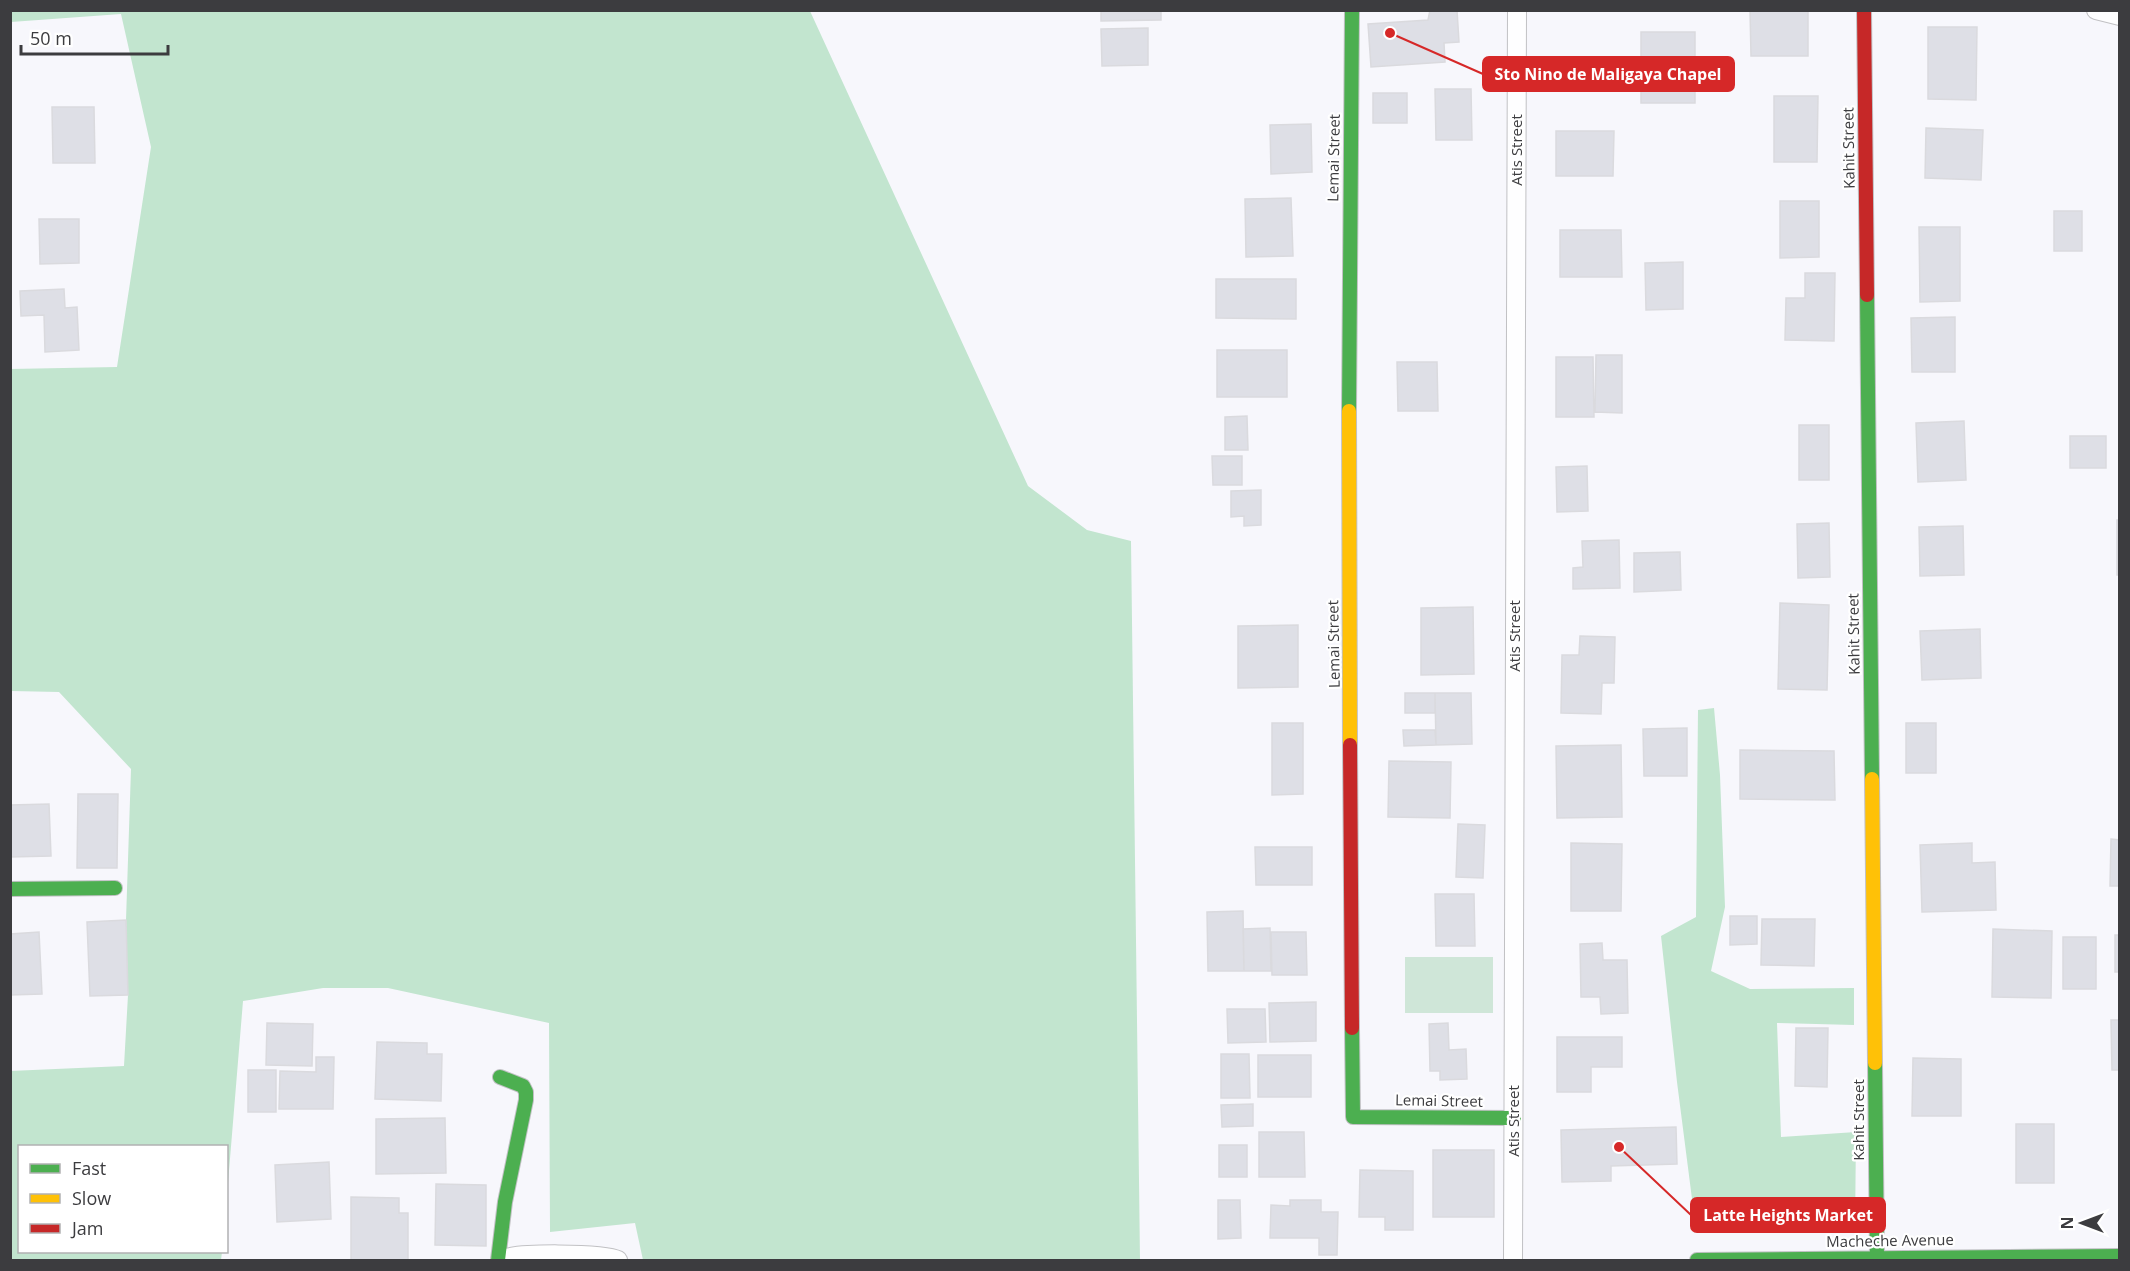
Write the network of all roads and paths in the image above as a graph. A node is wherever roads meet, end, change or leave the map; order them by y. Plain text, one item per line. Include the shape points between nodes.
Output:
1 (1352, 10) edge
2 (1517, 10) edge
3 (1864, 10) edge
4 (2096, 10) edge
5 (2120, 16) edge
6 (115, 888) dead end
7 (10, 889) edge
8 (500, 1077) dead end
9 (1514, 1118) junction
10 (2120, 1256) edge
11 (1877, 1258) junction
12 (499, 1260) edge
13 (618, 1260) edge
14 (1513, 1260) edge
15 (1697, 1260) edge

1 - 9 street, Lemai Street via 1348,473 1353,1116
2 - 9 street, Atis Street
3 - 11 street, Kahit Street
4 - 5 street
6 - 7 street
8 - 12 street via 523,1086 526,1100 505,1202
9 - 14 street, Atis Street
10 - 11 street, Macheche Avenue
11 - 15 street, Macheche Avenue
12 - 13 street via 520,1255 600,1256

